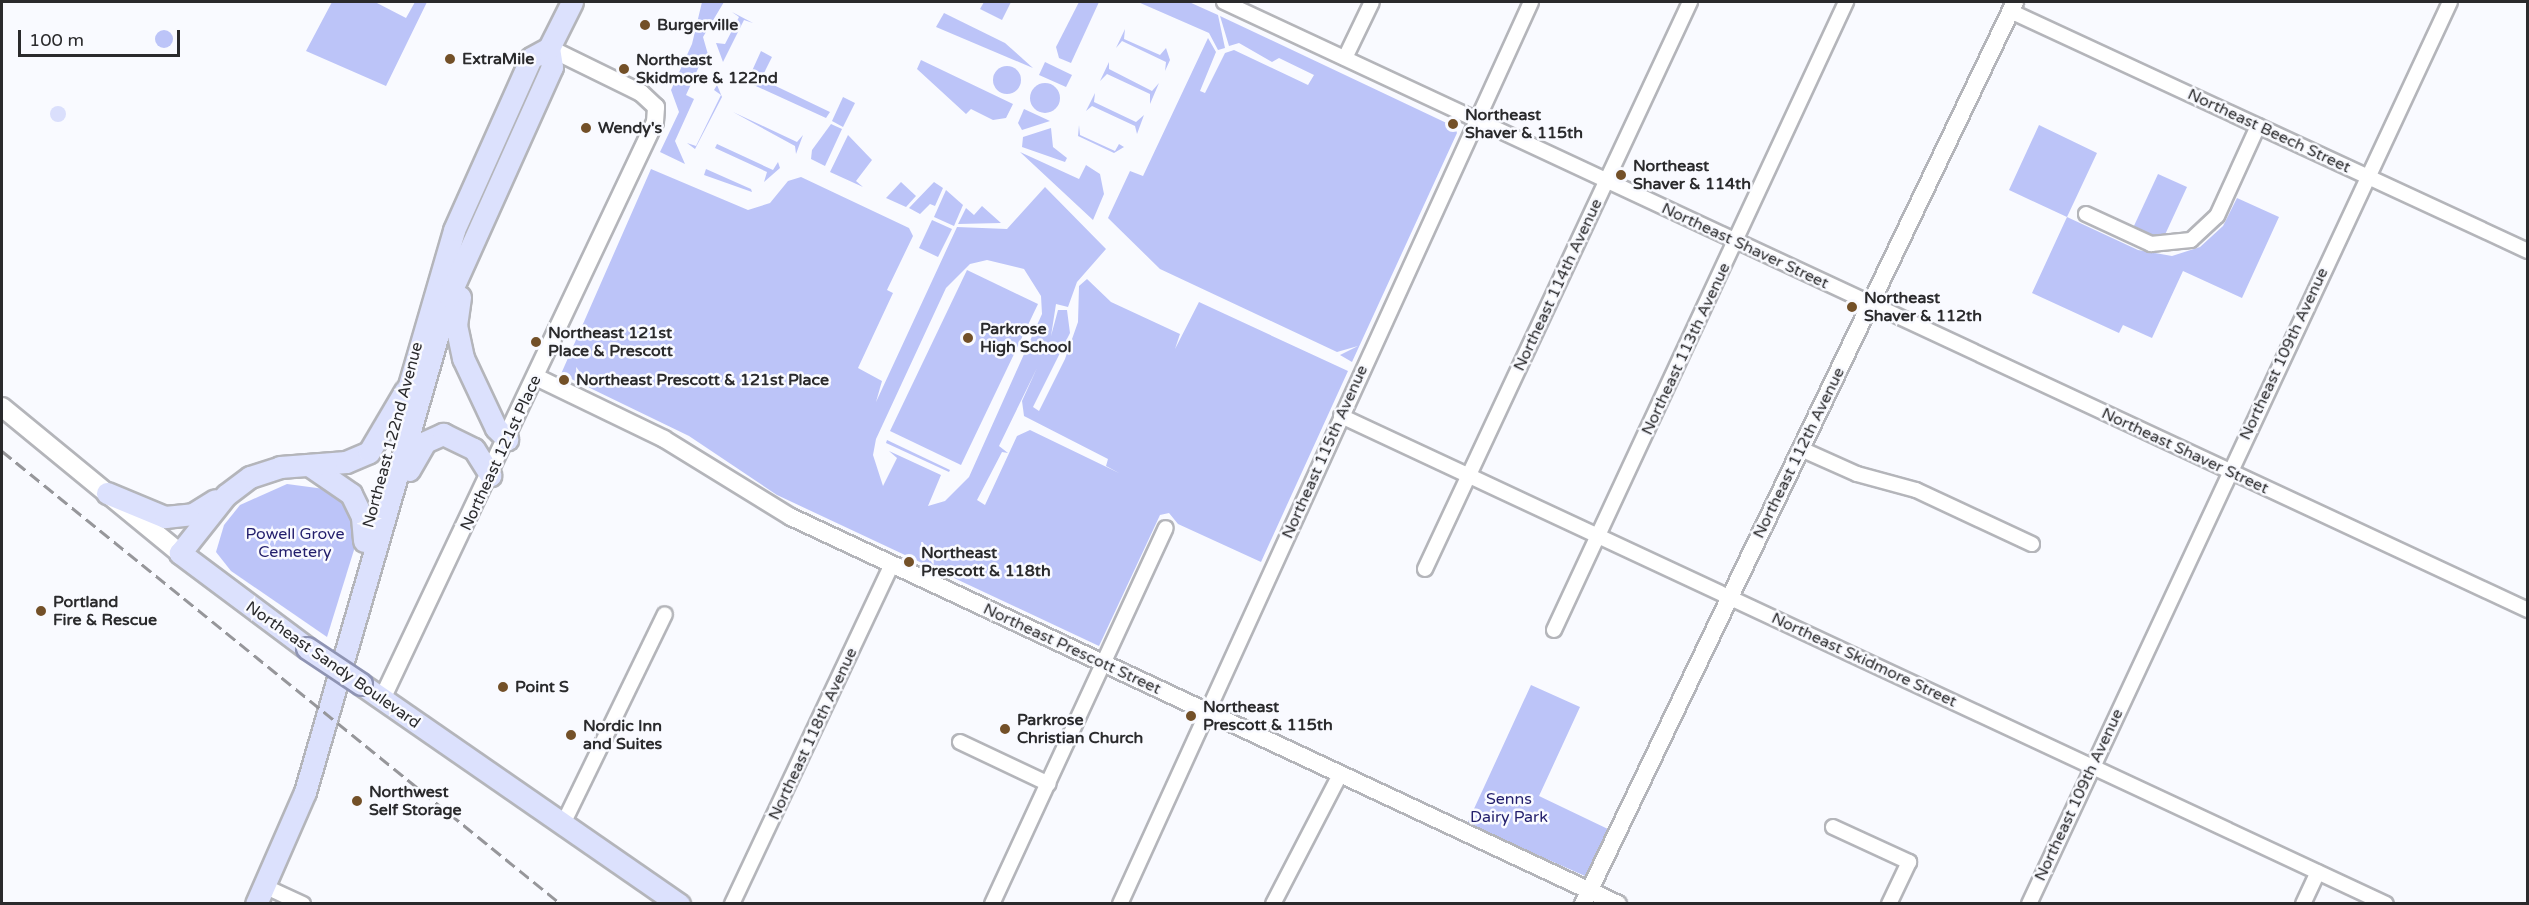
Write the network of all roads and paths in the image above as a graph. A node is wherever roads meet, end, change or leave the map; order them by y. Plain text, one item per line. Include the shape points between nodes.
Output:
1 (572, 2) edge
2 (1224, 2) edge
3 (1372, 2) edge
4 (1531, 2) edge
5 (1690, 2) edge
6 (1846, 2) edge
7 (2450, 2) edge
8 (2012, 6) edge
9 (549, 48) junction
10 (1345, 58) junction
11 (1476, 119) junction
12 (2258, 126) junction
13 (2367, 176) junction
14 (1607, 181) junction
15 (486, 205) junction
16 (2086, 214) dead end
17 (1736, 242) junction
18 (2528, 251) edge
19 (1870, 304) junction
20 (536, 377) junction
21 (407, 388) junction
22 (2, 408) edge
23 (1341, 416) junction
24 (507, 439) junction
25 (1801, 449) junction
26 (309, 465) junction
27 (2229, 471) junction
28 (490, 475) junction
29 (1469, 476) junction
30 (107, 494) junction
31 (226, 495) junction
32 (389, 500) junction
33 (1166, 528) dead end
34 (1598, 536) junction
35 (364, 541) junction
36 (2032, 544) dead end
37 (180, 553) junction
38 (892, 564) junction
39 (1425, 569) dead end
40 (1730, 598) junction
41 (2528, 610) edge
42 (665, 614) dead end
43 (1554, 630) dead end
44 (1102, 663) junction
45 (382, 699) junction
46 (1207, 712) junction
47 (960, 742) dead end
48 (2092, 767) junction
49 (1340, 775) junction
50 (1049, 784) junction
51 (563, 824) junction
52 (1833, 826) dead end
53 (282, 843) junction
54 (2318, 872) junction
55 (260, 895) edge
56 (1587, 897) edge
57 (303, 903) edge
58 (679, 903) edge
59 (732, 903) edge
60 (992, 903) edge
61 (1120, 903) edge
62 (1273, 903) edge
63 (1618, 903) edge
64 (1889, 903) edge
65 (2029, 903) edge
66 (2303, 903) edge
67 (2386, 903) edge

1 - 9 main road, Northeast 122nd Avenue
2 - 10 street, Northeast Shaver Street
3 - 10 street
4 - 11 street, Northeast 115th Avenue
5 - 14 street, Northeast 114th Avenue
6 - 17 street, Northeast 113th Avenue
7 - 13 street, Northeast 109th Avenue
8 - 12 street, Northeast Beech Street
8 - 19 street, Northeast 112th Avenue
9 - 15 main road, Northeast 122nd Avenue via 552,67
9 - 20 street, Northeast 121st Place via 641,93 656,107 655,122
9 - 21 main road, Northeast 122nd Avenue via 531,58 479,168 437,276
10 - 11 street, Northeast Shaver Street
11 - 14 street, Northeast Shaver Street
11 - 23 street, Northeast 115th Avenue
12 - 13 street, Northeast Beech Street
12 - 16 street via 2217,216 2191,240 2151,244
13 - 18 street, Northeast Beech Street
13 - 27 street, Northeast 109th Avenue
14 - 17 street, Northeast Shaver Street
14 - 29 street, Northeast 114th Avenue
15 - 24 main road via 456,325 463,358 496,428
15 - 32 main road, Northeast 122nd Avenue via 449,296
17 - 19 street, Northeast Shaver Street
17 - 34 street, Northeast 113th Avenue
19 - 25 street, Northeast 112th Avenue
19 - 27 street, Northeast Shaver Street
20 - 24 street, Northeast 121st Place
20 - 38 street, Northeast Prescott Street via 664,439 755,498
21 - 26 main road via 369,452 346,462
21 - 35 main road, Northeast 122nd Avenue
22 - 30 main road, Northeast Sandy Boulevard
23 - 29 street, Northeast Skidmore Street
23 - 46 street, Northeast 115th Avenue
24 - 28 street, Northeast 121st Place
25 - 36 street via 1857,474 1916,490
25 - 40 street, Northeast 112th Avenue
26 - 31 main road via 258,473
26 - 35 main road via 351,494 362,517
27 - 41 street, Northeast Shaver Street
27 - 48 street, Northeast 109th Avenue
28 - 32 main road via 466,441 433,436 418,449 406,481
28 - 45 street, Northeast 121st Place
29 - 34 street, Northeast Skidmore Street
29 - 39 street, Northeast 114th Avenue
30 - 31 main road via 165,517 193,514
30 - 37 main road, Northeast Sandy Boulevard
31 - 37 main road
32 - 53 main road, Northeast 122nd Avenue via 305,792
33 - 44 street
34 - 40 street, Northeast Skidmore Street
34 - 43 street, Northeast 113th Avenue
35 - 53 main road, Northeast 122nd Avenue via 284,821
37 - 45 main road, Northeast Sandy Boulevard, bridge
38 - 44 street, Northeast Prescott Street
38 - 59 street, Northeast 118th Avenue
40 - 48 street, Northeast Skidmore Street
40 - 56 street, Northeast 112th Avenue
42 - 51 street
44 - 46 street, Northeast Prescott Street
44 - 50 street
45 - 51 main road, Northeast Sandy Boulevard
46 - 49 street, Northeast Prescott Street
46 - 61 street, Northeast 115th Avenue
47 - 50 street
48 - 54 street, Northeast Skidmore Street
48 - 65 street, Northeast 109th Avenue
49 - 56 street, Northeast Prescott Street
49 - 62 street
50 - 60 street
51 - 58 main road, Northeast Sandy Boulevard
52 - 64 street via 1909,862
53 - 55 main road, Northeast 122nd Avenue
54 - 66 street
54 - 67 street, Northeast Skidmore Street
55 - 57 street
56 - 63 street, Northeast Prescott Street

